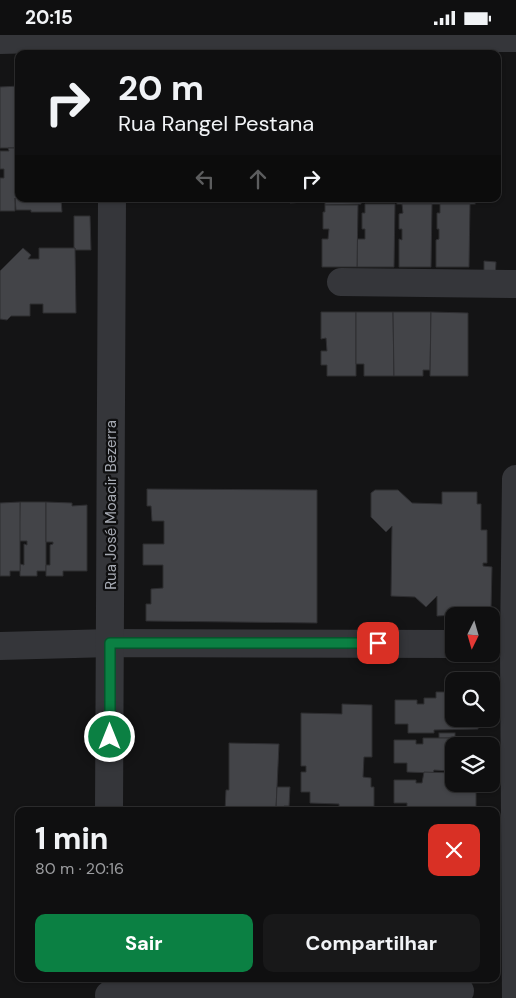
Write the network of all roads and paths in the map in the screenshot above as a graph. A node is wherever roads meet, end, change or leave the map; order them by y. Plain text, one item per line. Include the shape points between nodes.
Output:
1 (516, 38) edge
2 (0, 40) edge
3 (113, 42) edge
4 (112, 202) edge
5 (341, 282) dead end
6 (516, 284) edge
7 (516, 479) edge
8 (110, 643) junction
9 (445, 644) edge
10 (507, 644) edge
11 (0, 646) edge
12 (109, 807) edge
13 (500, 887) edge
14 (516, 888) edge
15 (109, 991) edge
16 (460, 991) dead end
17 (516, 998) edge

1 - 3 street
2 - 3 street
4 - 8 street, Rua José Moacir Bezerra
5 - 6 street
7 - 10 street
8 - 9 street
8 - 11 street
8 - 12 street, Rua José Moacir Bezerra
10 - 14 street
13 - 14 street
14 - 17 street
15 - 16 street

